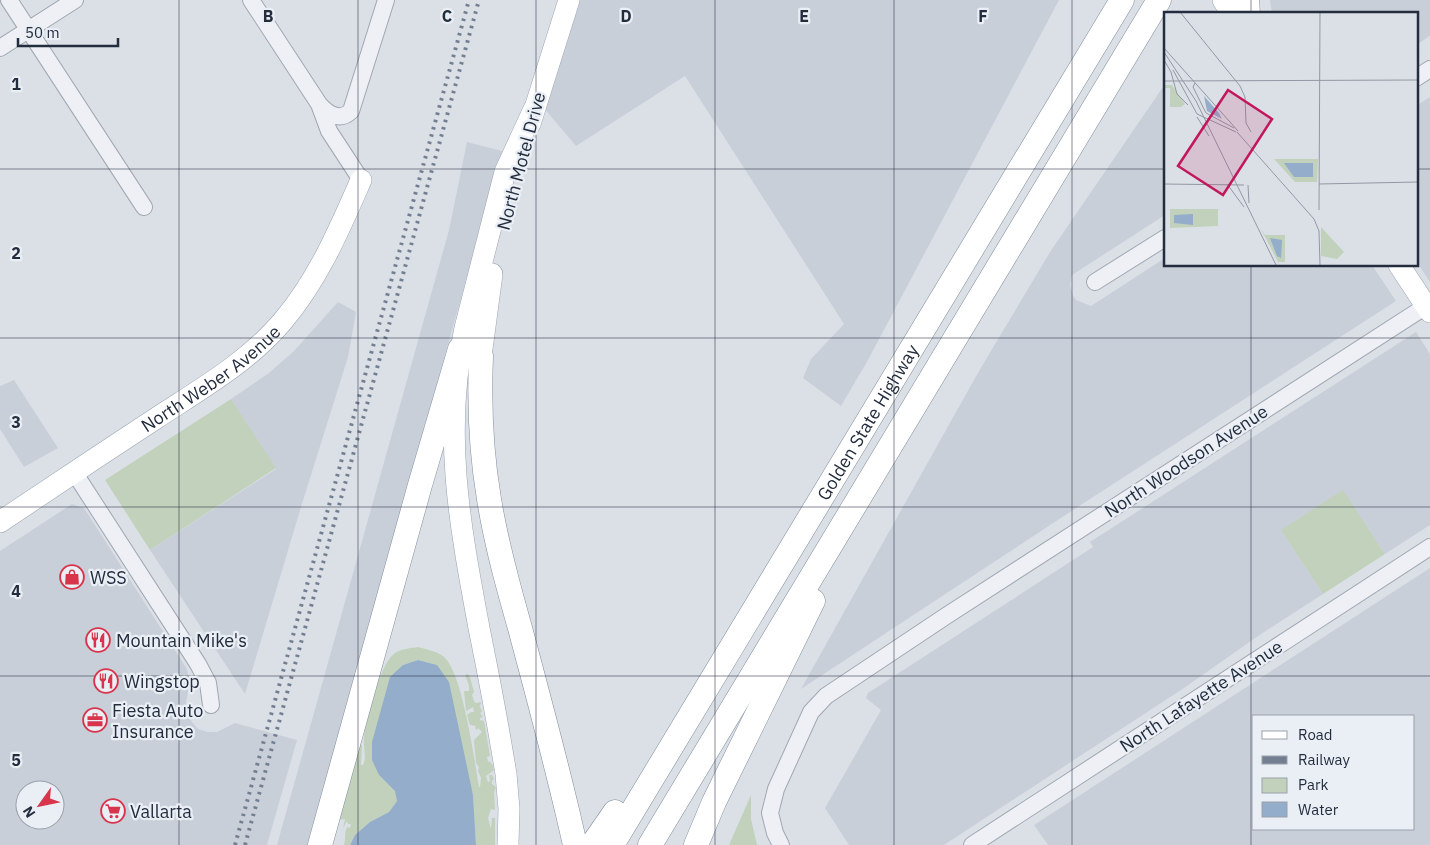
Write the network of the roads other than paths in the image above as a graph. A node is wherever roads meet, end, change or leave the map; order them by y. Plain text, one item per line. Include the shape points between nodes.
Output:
1 (9, 0) edge
2 (75, 0) edge
3 (251, 0) edge
4 (386, 0) edge
5 (569, 0) edge
6 (1122, 0) edge
7 (1159, 0) edge
8 (1223, 0) edge
9 (1231, 12) edge
10 (28, 30) junction
11 (0, 48) edge
12 (1430, 69) edge
13 (1418, 77) edge
14 (319, 104) junction
15 (361, 180) joint
16 (144, 207) dead end
17 (1164, 239) edge
18 (1400, 266) edge
19 (1095, 282) dead end
20 (1428, 309) edge
21 (471, 352) junction
22 (891, 446) junction
23 (74, 472) junction
24 (0, 522) edge
25 (1430, 546) edge
26 (734, 643) junction
27 (211, 705) dead end
28 (320, 845) edge
29 (508, 845) edge
30 (574, 845) edge
31 (592, 845) edge
32 (612, 845) edge
33 (650, 845) edge
34 (696, 845) edge
35 (781, 845) edge
36 (972, 845) edge

1 - 10 street
2 - 10 street
3 - 14 street
4 - 14 street via 354,107 340,117 329,114
5 - 21 main road, North Motel Drive via 513,175 490,288
6 - 26 highway, Golden State Highway
7 - 22 highway, Golden State Highway
8 - 9 main road
10 - 11 street
10 - 16 street
12 - 13 street
14 - 15 street via 329,131
15 - 23 main road, North Weber Avenue via 330,250 281,324 223,375
17 - 19 street
18 - 20 main road
20 - 35 street, North Woodson Avenue via 826,696 811,712 776,789 770,813
21 - 28 highway via 420,485
21 - 29 main road, North Motel Drive via 455,396 455,482 506,774 510,809
21 - 30 highway via 480,404 489,500
22 - 33 highway, Golden State Highway
22 - 34 highway via 714,802
23 - 24 main road, North Weber Avenue
23 - 27 street via 198,664 208,683
25 - 36 street, North Lafayette Avenue
26 - 31 highway via 667,728
26 - 32 highway, Golden State Highway

